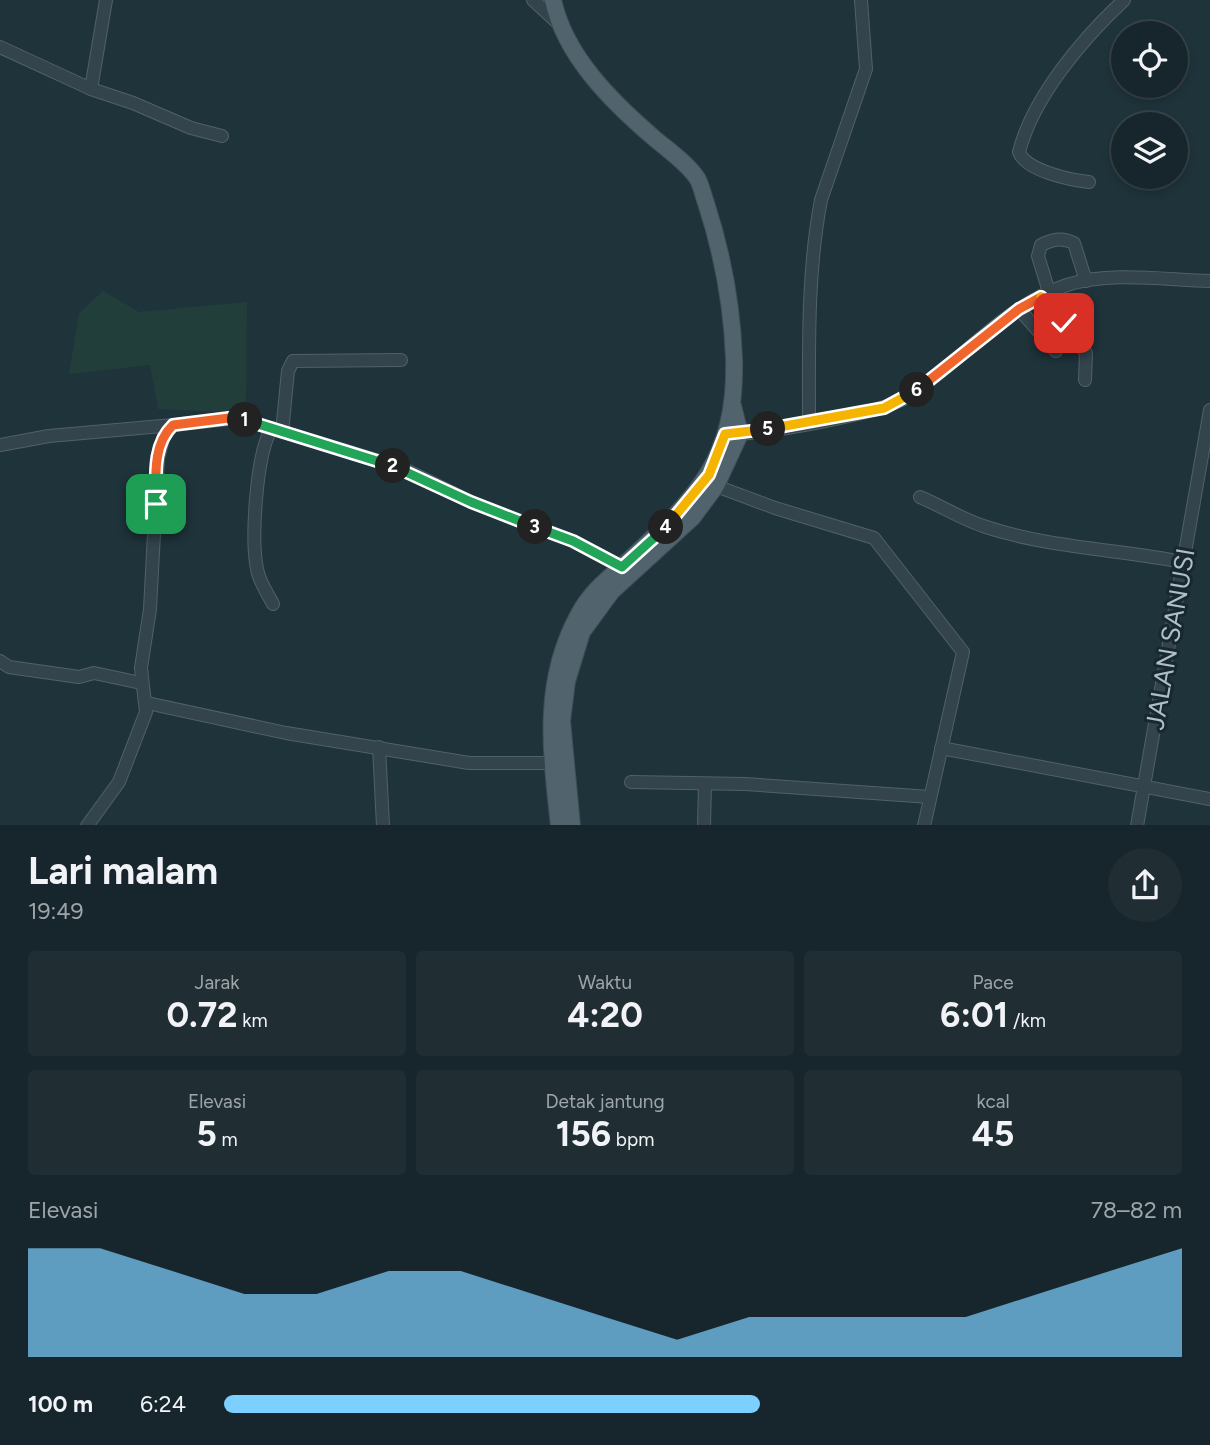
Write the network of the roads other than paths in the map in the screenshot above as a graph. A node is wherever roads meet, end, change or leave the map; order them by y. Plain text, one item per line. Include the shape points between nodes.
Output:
1 (106, 0) edge
2 (533, 0) edge
3 (553, 0) edge
4 (861, 0) edge
5 (1124, 0) edge
6 (558, 23) junction
7 (0, 47) edge
8 (90, 89) junction
9 (222, 136) dead end
10 (1089, 182) dead end
11 (1086, 281) junction
12 (1210, 281) edge
13 (1045, 294) junction
14 (1019, 309) junction
15 (1056, 351) dead end
16 (401, 360) dead end
17 (1085, 380) dead end
18 (1210, 410) edge
19 (808, 423) junction
20 (173, 425) junction
21 (277, 430) junction
22 (732, 434) junction
23 (0, 445) edge
24 (716, 486) junction
25 (920, 496) dead end
26 (1183, 562) junction
27 (622, 567) junction
28 (273, 604) dead end
29 (0, 661) edge
30 (141, 683) junction
31 (147, 703) junction
32 (379, 747) junction
33 (941, 748) junction
34 (558, 763) junction
35 (631, 782) dead end
36 (705, 784) junction
37 (1144, 785) junction
38 (930, 797) junction
39 (1210, 799) edge
40 (87, 825) edge
41 (383, 825) edge
42 (559, 825) edge
43 (572, 825) edge
44 (704, 825) edge
45 (924, 825) edge
46 (1137, 825) edge

1 - 8 street
2 - 6 street
3 - 6 main road
4 - 19 street via 866,69 817,221
5 - 10 street via 1068,61 1019,152 1022,159 1059,178
6 - 22 main road via 608,96 698,178 722,264 734,359
7 - 8 street
8 - 9 street
11 - 12 street
11 - 13 street
11 - 13 street via 1074,243 1052,239 1041,245 1038,256
13 - 14 street
13 - 17 street via 1086,353
14 - 15 street
14 - 19 street via 905,399 860,414
16 - 21 street via 293,361
18 - 26 street, JALAN SANUSI
19 - 22 street
20 - 21 street via 237,418
20 - 23 street
20 - 30 street via 164,436 158,458
21 - 27 street via 412,472
21 - 28 street via 260,460 254,551 257,572
22 - 24 main road
22 - 27 main road via 685,507
24 - 33 street via 874,538 885,549 962,652
24 - 34 main road via 693,517 612,592 582,632 563,702
25 - 26 street via 983,526 1020,536
26 - 37 street, JALAN SANUSI
27 - 34 main road via 590,596 568,637 550,702
29 - 30 street via 9,667 73,676 94,673
30 - 31 street
31 - 32 street via 286,733
31 - 40 street via 123,773
32 - 34 street via 477,763
32 - 41 street
33 - 37 street
33 - 38 street
34 - 42 main road
34 - 43 main road
35 - 36 street
36 - 38 street
36 - 44 street
37 - 39 street
37 - 46 street, JALAN SANUSI
38 - 45 street

